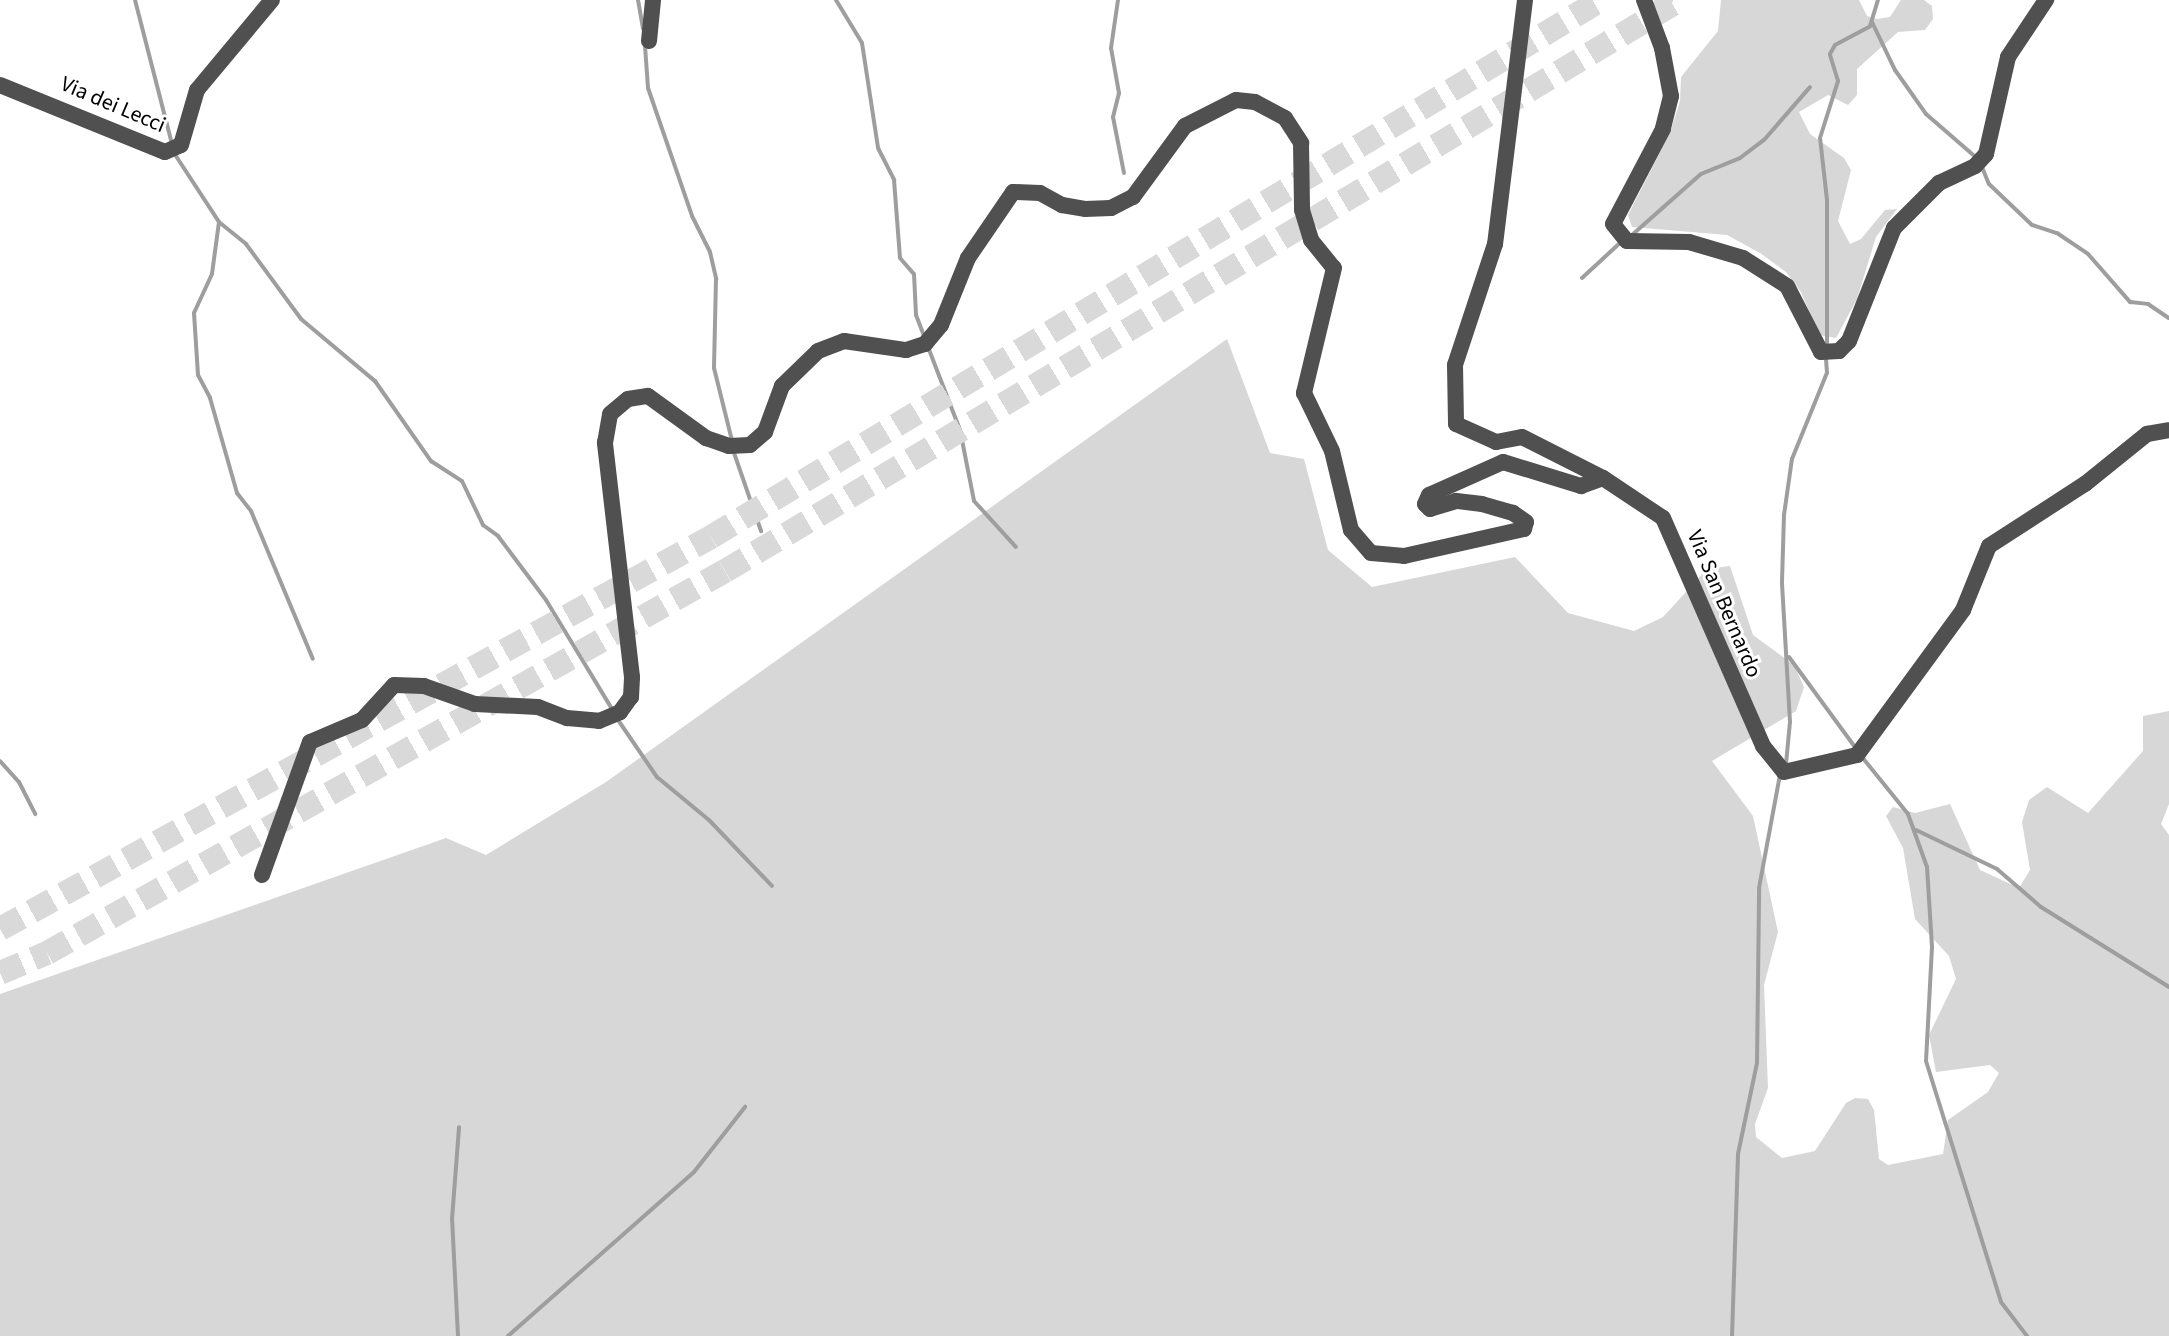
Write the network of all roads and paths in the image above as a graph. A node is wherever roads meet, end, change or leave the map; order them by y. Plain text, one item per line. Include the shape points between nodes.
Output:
1 (272, 0) edge
2 (653, 0) edge
3 (1525, 0) edge
4 (1644, 0) edge
5 (2046, 0) edge
6 (649, 41) dead end
7 (0, 85) edge
8 (2169, 430) edge
9 (1603, 478) junction
10 (262, 875) dead end

1 - 7 street, Via dei Lecci via 197,90 181,145 165,152
2 - 6 street
3 - 9 street, Via San Bernardo via 1495,244 1455,365 1456,424 1496,442 1522,437
4 - 5 street via 1662,48 1671,96 1663,129 1613,224 1627,241 1689,242 1743,258 1787,286 1828,352 1849,341 1894,228 1939,183 1975,166 1986,154 2008,57
8 - 9 street, Via San Bernardo via 2147,434 2085,484 1989,546 1963,610 1857,755 1805,771 1781,768 1763,746 1663,518
9 - 10 street via 1581,486 1503,462 1429,495 1425,504 1430,509 1456,501 1482,504 1513,513 1526,522 1524,529 1404,556 1371,553 1351,530 1332,451 1304,393 1334,268 1311,240 1302,210 1301,143 1285,118 1255,102 1236,100 1185,126 1133,197 1111,208 1085,209 1040,193 1013,192 968,258 941,325 925,344 906,350 844,341 818,351 782,386 765,432 750,445 729,446 706,438 648,396 628,399 610,414 605,443 632,677 631,697 620,712 599,721 567,718 538,707 475,704 424,686 394,685 362,720 310,742

